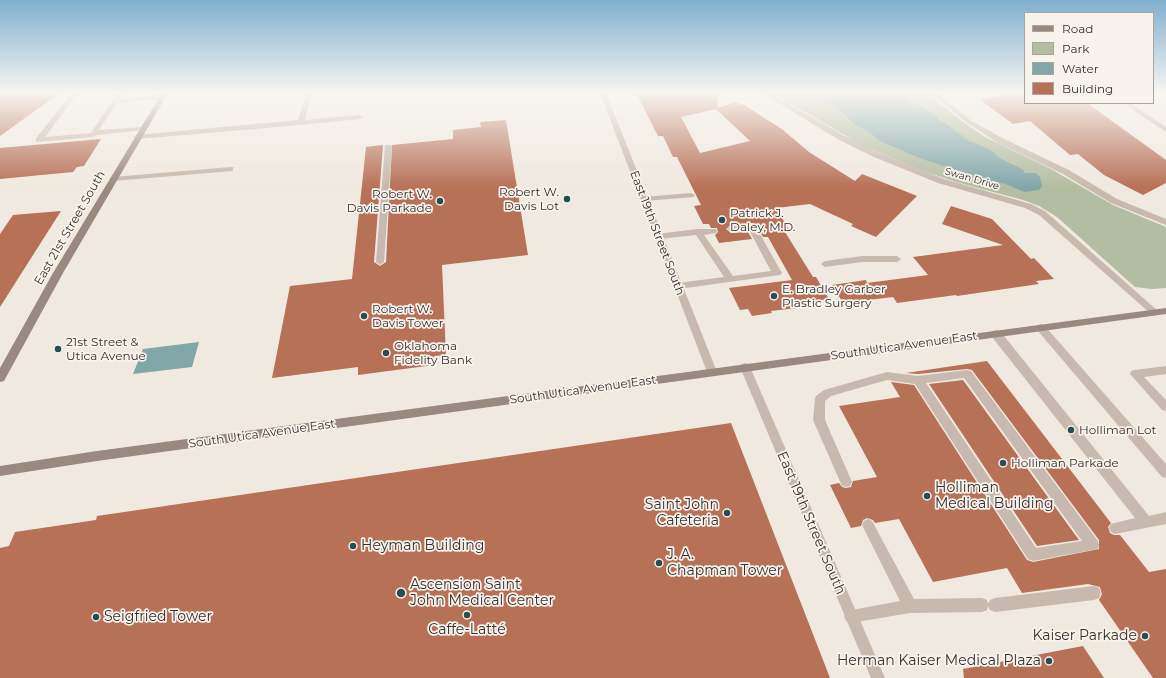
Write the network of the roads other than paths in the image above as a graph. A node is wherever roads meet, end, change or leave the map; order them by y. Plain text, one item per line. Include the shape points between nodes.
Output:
1 (51, 125) edge
2 (99, 125) edge
3 (145, 125) edge
4 (282, 125) edge
5 (615, 125) edge
6 (819, 125) edge
7 (974, 125) edge
8 (142, 129) junction
9 (94, 133) junction
10 (137, 137) junction
11 (388, 147) dead end
12 (230, 169) dead end
13 (112, 179) junction
14 (691, 195) dead end
15 (644, 199) junction
16 (1166, 222) edge
17 (731, 229) dead end
18 (713, 231) dead end
19 (698, 232) junction
20 (658, 236) junction
21 (897, 259) dead end
22 (380, 262) dead end
23 (825, 264) dead end
24 (730, 279) junction
25 (678, 286) junction
26 (1166, 311) edge
27 (1154, 312) junction
28 (1041, 328) junction
29 (996, 334) junction
30 (745, 367) junction
31 (1166, 370) edge
32 (712, 372) junction
33 (0, 378) edge
34 (918, 380) junction
35 (1166, 407) edge
36 (0, 471) edge
37 (1166, 473) edge
38 (846, 482) dead end
39 (1166, 518) edge
40 (1146, 522) junction
41 (868, 525) dead end
42 (1115, 528) dead end
43 (1094, 593) dead end
44 (910, 606) junction
45 (851, 616) junction
46 (878, 678) edge

1 - 9 street via 39,140
2 - 9 street
3 - 8 main road, East 21st Street South
4 - 10 street
5 - 15 street, East 19th Street South
6 - 27 street, Swan Drive via 876,155 941,181 1042,212
7 - 16 street via 1001,141 1066,172 1114,201
8 - 9 street
8 - 10 main road, East 21st Street South
10 - 13 main road, East 21st Street South
11 - 22 street
12 - 13 street
13 - 33 main road, East 21st Street South
14 - 15 street
15 - 20 street, East 19th Street South
17 - 24 street via 752,227 778,273
18 - 19 street
19 - 20 street
19 - 24 street
20 - 25 street, East 19th Street South
21 - 23 street via 862,259
24 - 25 street
25 - 32 street, East 19th Street South
26 - 27 main road, South Utica Avenue East
27 - 28 main road, South Utica Avenue East
28 - 29 main road, South Utica Avenue East
28 - 37 street
29 - 30 main road, South Utica Avenue East
29 - 40 street
30 - 32 main road, South Utica Avenue East
30 - 45 street, East 19th Street South
31 - 35 street via 1135,374
32 - 36 main road, South Utica Avenue East
34 - 34 street via 967,374 1093,545 1033,555
34 - 38 street via 887,376 828,393 820,399 819,420
39 - 40 street
40 - 42 street
41 - 44 street
43 - 44 street via 988,605
44 - 45 street
45 - 46 street, East 19th Street South

